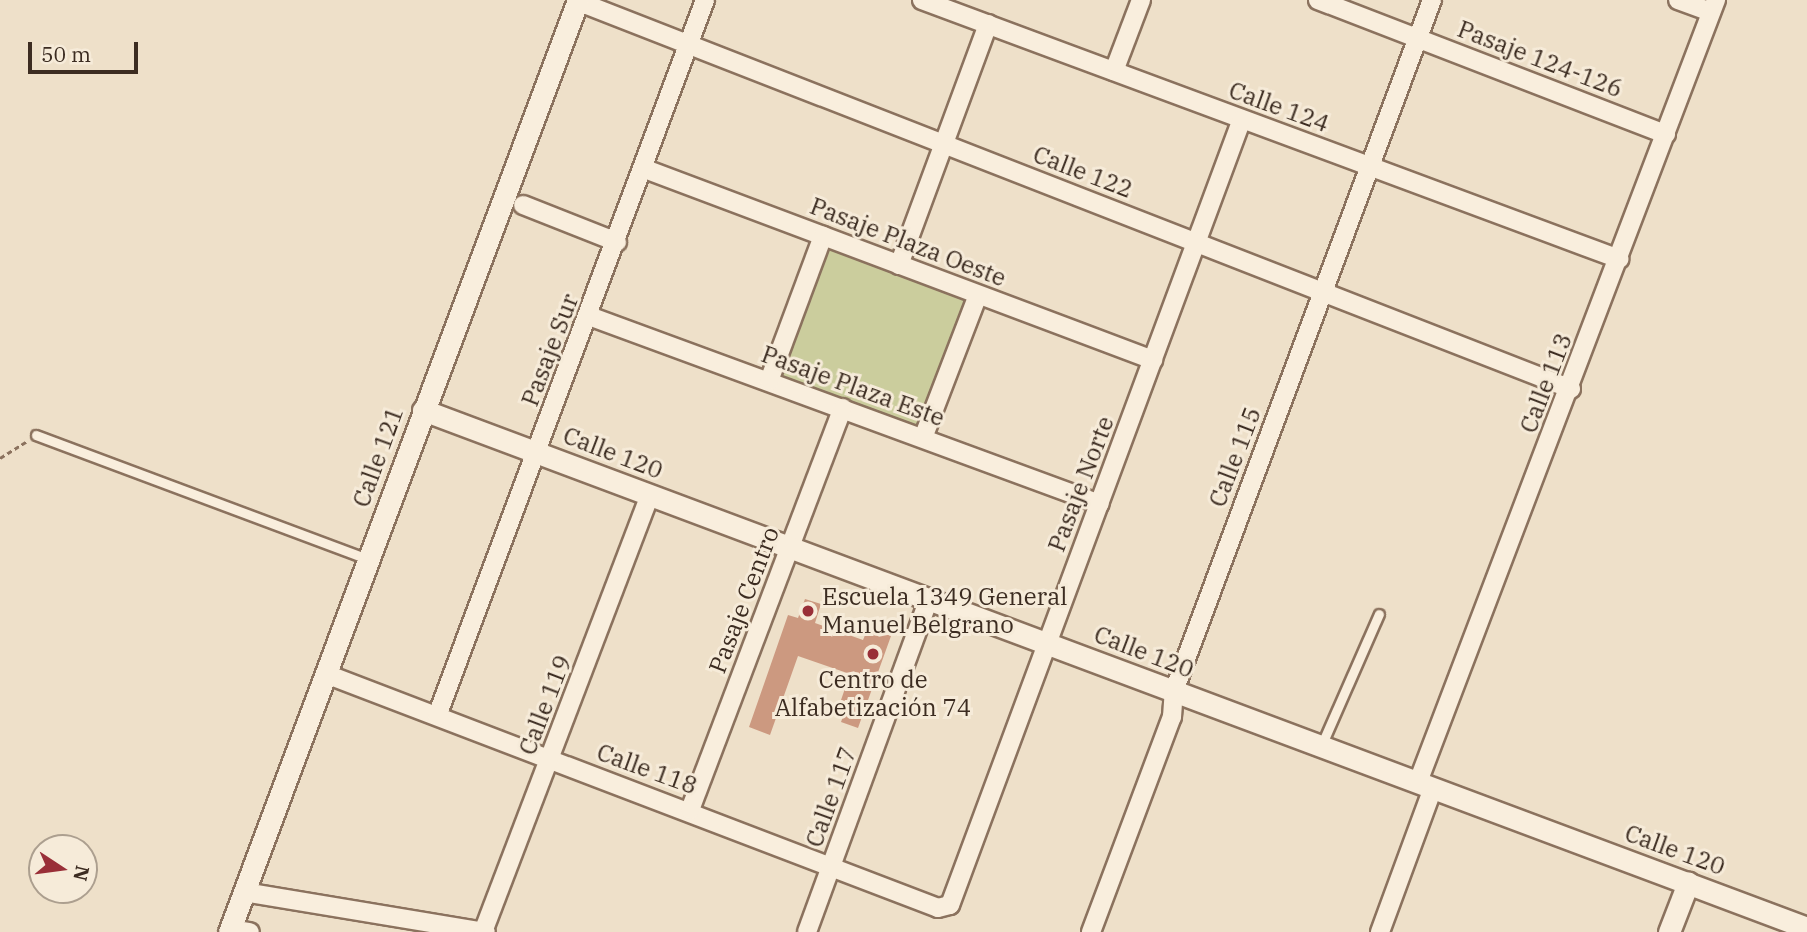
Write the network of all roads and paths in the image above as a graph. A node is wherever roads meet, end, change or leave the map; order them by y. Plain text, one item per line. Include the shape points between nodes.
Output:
1 (577, 0) edge
2 (705, 0) edge
3 (922, 0) edge
4 (1141, 0) edge
5 (1318, 0) edge
6 (1432, 0) edge
7 (1678, 0) edge
8 (1714, 6) edge
9 (988, 24) junction
10 (1418, 38) junction
11 (688, 44) junction
12 (1114, 71) junction
13 (1242, 119) junction
14 (1666, 134) junction
15 (943, 143) junction
16 (1370, 166) junction
17 (645, 169) junction
18 (523, 205) dead end
19 (823, 236) junction
20 (617, 243) junction
21 (1198, 243) junction
22 (1619, 259) junction
23 (899, 265) junction
24 (1323, 292) junction
25 (978, 295) junction
26 (589, 316) junction
27 (1153, 360) junction
28 (769, 381) junction
29 (1571, 388) junction
30 (843, 408) junction
31 (423, 410) junction
32 (36, 435) joint
33 (923, 438) junction
34 (537, 453) junction
35 (0, 458) edge
36 (650, 495) junction
37 (1100, 504) junction
38 (790, 547) junction
39 (369, 560) junction
40 (929, 599) junction
41 (1378, 614) dead end
42 (1046, 643) junction
43 (326, 674) junction
44 (1174, 691) junction
45 (437, 716) junction
46 (1321, 746) junction
47 (551, 759) junction
48 (1426, 785) junction
49 (690, 810) junction
50 (832, 865) junction
51 (1688, 883) junction
52 (244, 892) junction
53 (950, 905) joint
54 (1807, 928) edge
55 (236, 931) edge
56 (484, 932) edge
57 (807, 932) edge
58 (1091, 932) edge
59 (1380, 932) edge
60 (1669, 932) edge

1 - 11 street, Calle 122
1 - 31 street, Calle 121
2 - 11 street, Pasaje Sur
3 - 9 street, Calle 124
4 - 12 street
5 - 10 street, Pasaje 124-126
6 - 10 street, Calle 115
7 - 8 street
8 - 14 street, Calle 113
9 - 12 street, Calle 124
9 - 15 street
10 - 14 street, Pasaje 124-126
10 - 16 street, Calle 115
11 - 15 street, Calle 122
11 - 17 street, Pasaje Sur
12 - 13 street, Calle 124
13 - 16 street, Calle 124
13 - 21 street, Pasaje Norte
14 - 22 street, Calle 113
15 - 21 street, Calle 122
15 - 23 street
16 - 22 street, Calle 124
16 - 24 street, Calle 115
17 - 19 street, Pasaje Plaza Oeste
17 - 20 street, Pasaje Sur
18 - 20 street
19 - 23 street, Pasaje Plaza Oeste
19 - 28 street
20 - 26 street, Pasaje Sur
21 - 24 street, Calle 122
21 - 27 street, Pasaje Norte
22 - 29 street, Calle 113
23 - 25 street, Pasaje Plaza Oeste
24 - 29 street, Calle 122
24 - 44 street, Calle 115
25 - 27 street, Pasaje Plaza Oeste
25 - 33 street
26 - 28 street, Pasaje Plaza Este
26 - 34 street, Pasaje Sur
27 - 37 street, Pasaje Norte
28 - 30 street, Pasaje Plaza Este
29 - 48 street, Calle 113
30 - 33 street, Pasaje Plaza Este
30 - 38 street, Pasaje Centro
31 - 34 street, Calle 120
31 - 39 street, Calle 121
32 - 35 path
32 - 39 lane
33 - 37 street, Pasaje Plaza Este
34 - 36 street, Calle 120
34 - 45 street, Pasaje Sur
36 - 38 street, Calle 120
36 - 47 street, Calle 119
37 - 42 street, Pasaje Norte
38 - 40 street, Calle 120
38 - 49 street, Pasaje Centro
39 - 43 street, Calle 121
40 - 42 street, Calle 120
40 - 50 street, Calle 117
41 - 46 lane
42 - 44 street, Calle 120
42 - 53 street, Pasaje Norte
43 - 45 street, Calle 118
43 - 52 street, Calle 121
44 - 46 street, Calle 120
44 - 58 street, Calle 115 via 1172,717
45 - 47 street, Calle 118
46 - 48 street, Calle 120
47 - 49 street, Calle 118
47 - 56 street, Calle 119
48 - 51 street, Calle 120
48 - 59 street, Calle 113
49 - 50 street, Calle 118
50 - 53 street, Calle 118 via 938,908
50 - 57 street, Calle 117
51 - 54 street, Calle 120
51 - 60 street
52 - 55 street, Calle 121
52 - 56 street

